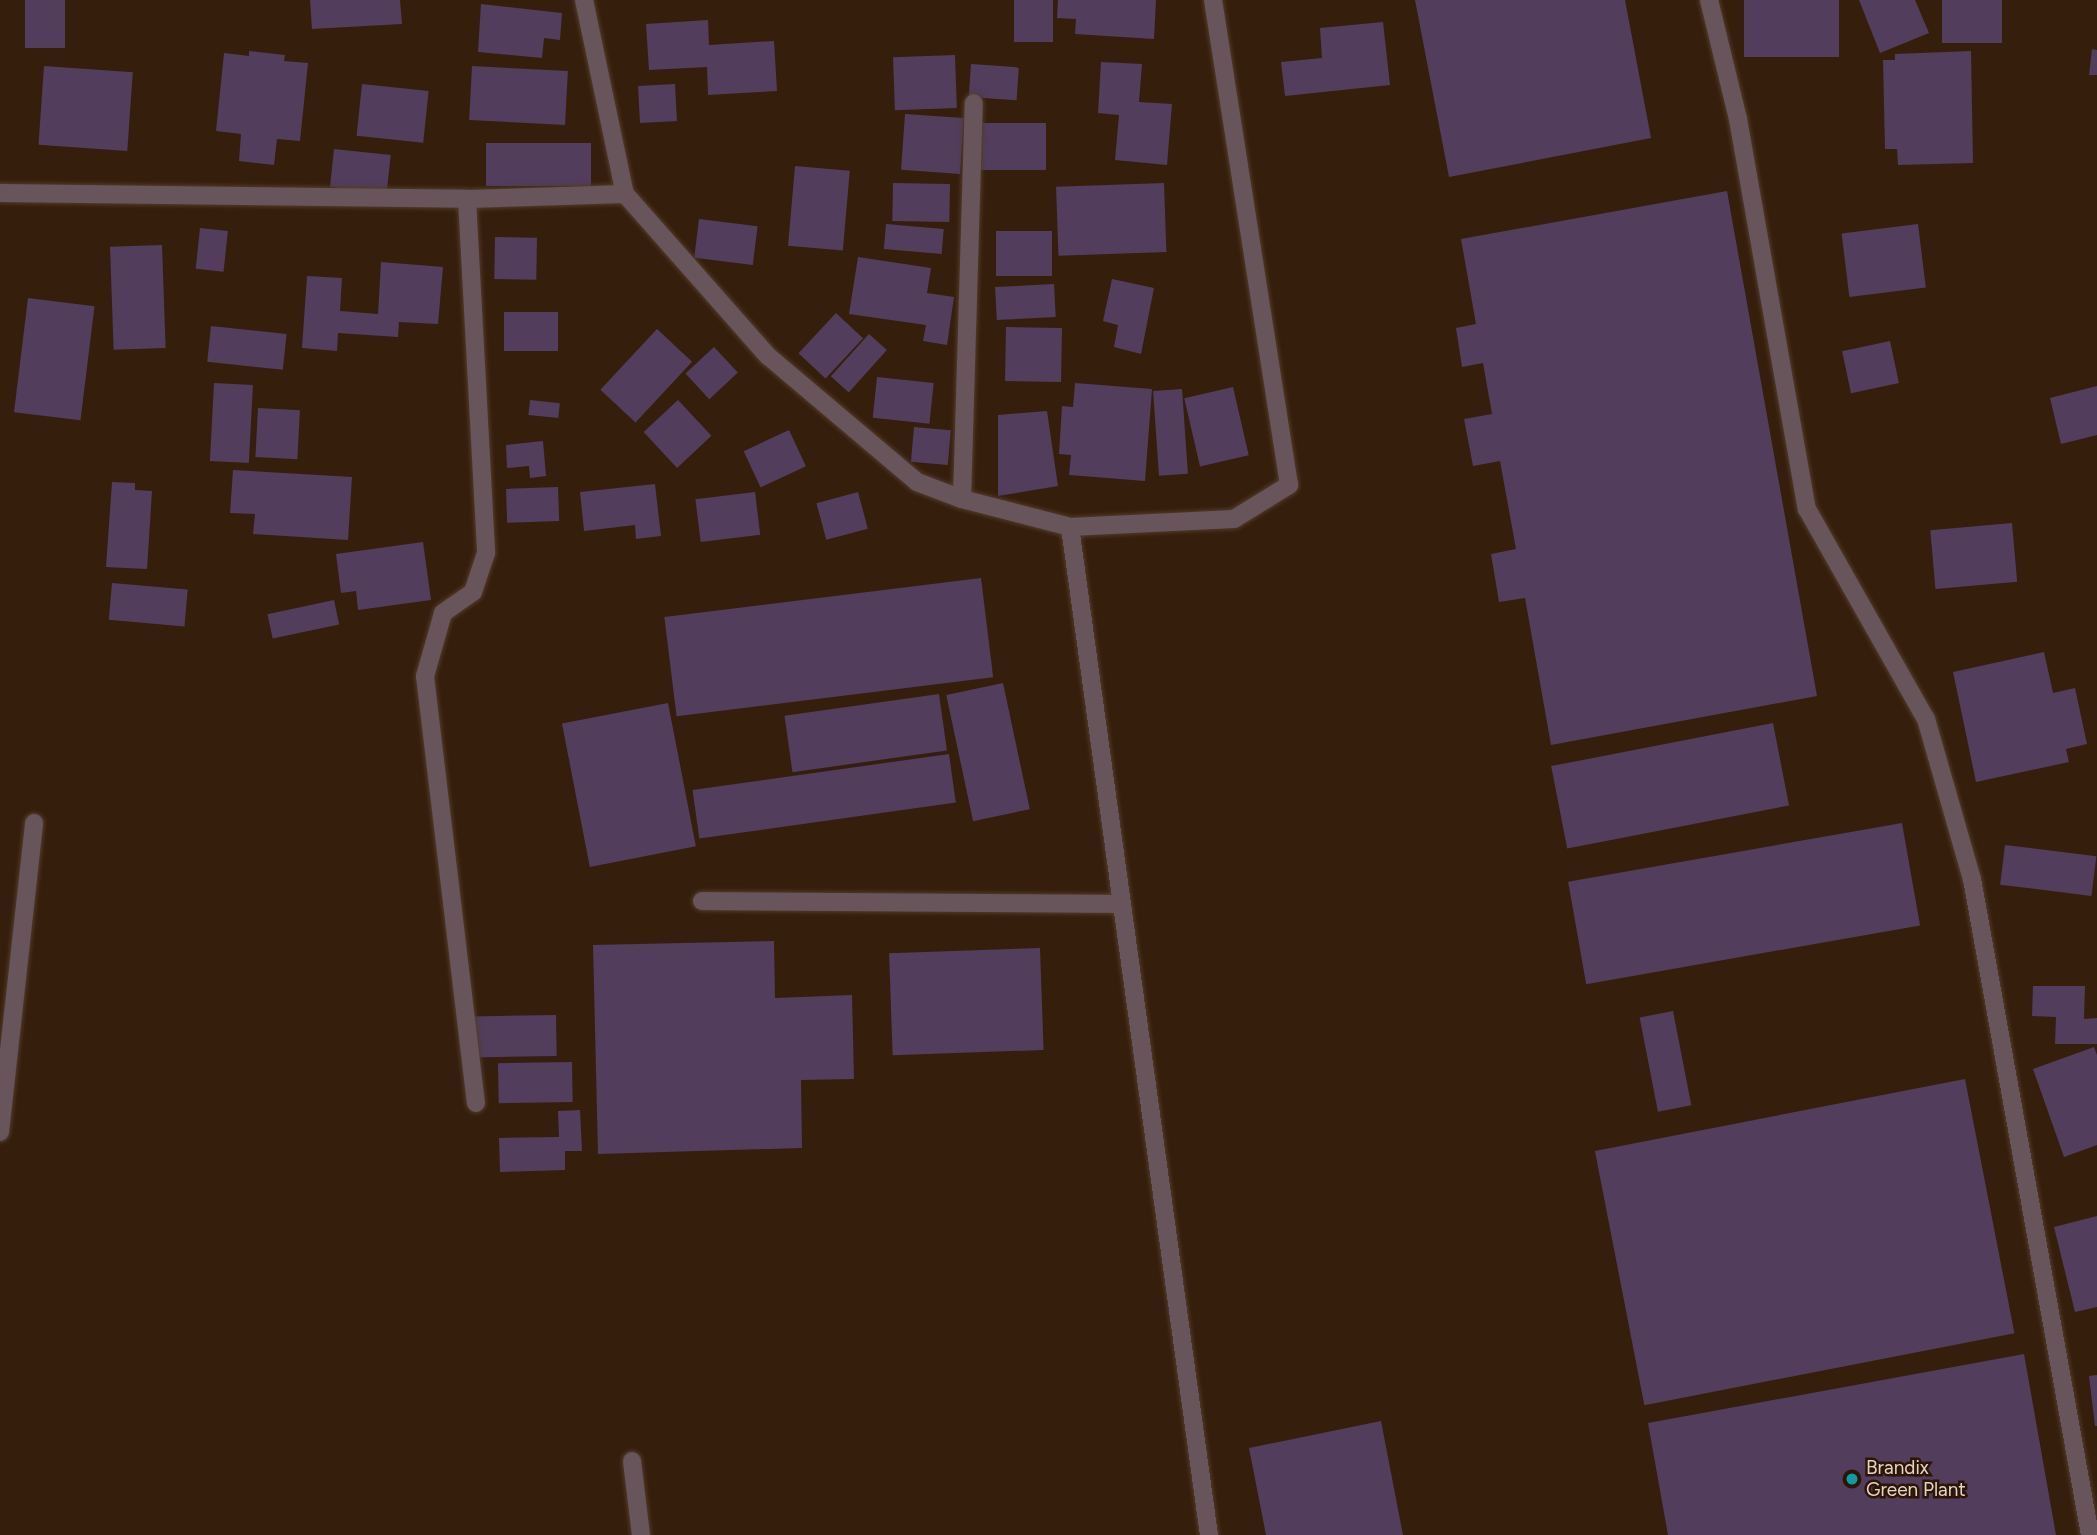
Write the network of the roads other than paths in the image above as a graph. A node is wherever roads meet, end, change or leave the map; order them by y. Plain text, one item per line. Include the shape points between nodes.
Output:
1 (584, 0) edge
2 (1213, 0) edge
3 (1710, 0) edge
4 (974, 103) dead end
5 (0, 194) edge
6 (625, 194) junction
7 (467, 199) junction
8 (962, 499) junction
9 (1070, 527) junction
10 (34, 823) dead end
11 (702, 901) dead end
12 (1122, 904) junction
13 (476, 1103) dead end
14 (0, 1132) edge
15 (632, 1461) dead end
16 (641, 1535) edge
17 (1209, 1535) edge
18 (2090, 1535) edge

1 - 6 street
2 - 9 street via 1289,485 1234,519
3 - 18 street via 1738,119 1807,509 1926,719 1972,879
4 - 8 street
5 - 7 street
6 - 7 street
6 - 8 street via 768,356 918,482
7 - 13 street via 486,553 473,592 443,613 425,676
8 - 9 street
9 - 12 street
10 - 14 street
11 - 12 street
12 - 17 street
15 - 16 street

